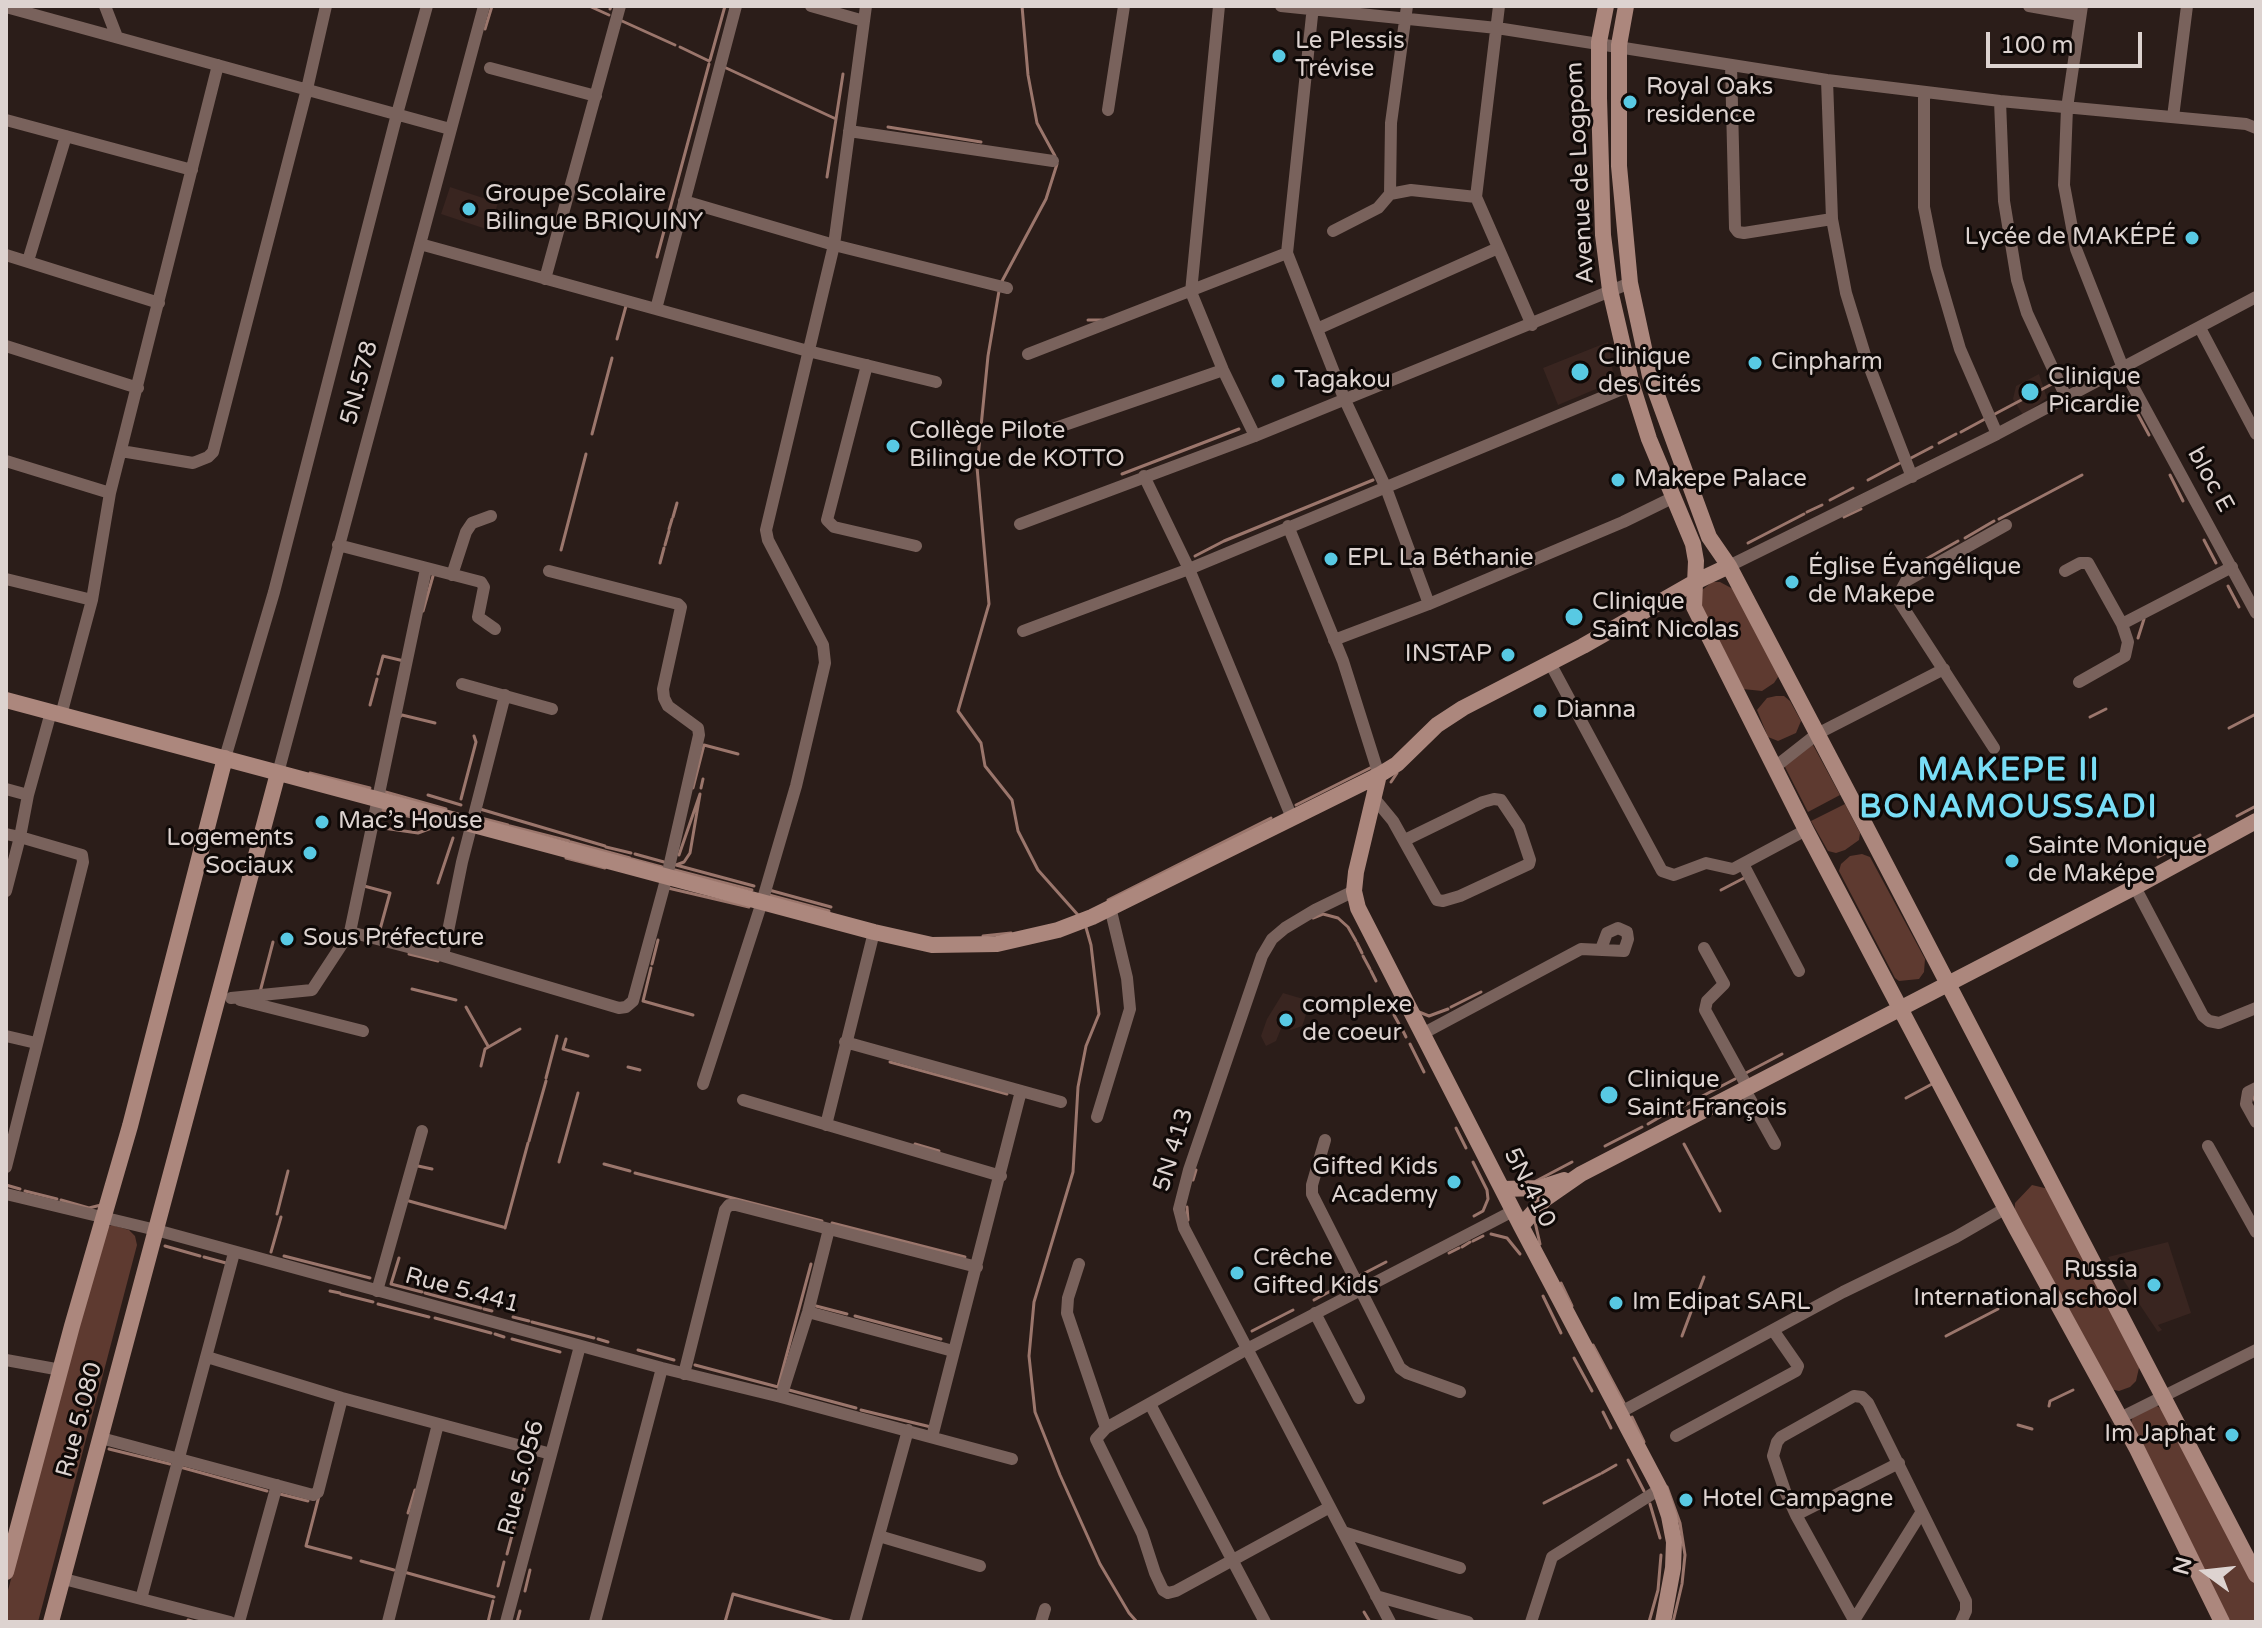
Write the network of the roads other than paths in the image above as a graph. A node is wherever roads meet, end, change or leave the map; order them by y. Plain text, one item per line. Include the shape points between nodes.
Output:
1 (105, 6) edge
2 (326, 6) edge
3 (427, 6) edge
4 (484, 6) edge
5 (620, 6) edge
6 (736, 6) edge
7 (811, 6) edge
8 (866, 6) edge
9 (1124, 6) edge
10 (1219, 6) edge
11 (1281, 6) edge
12 (1499, 6) edge
13 (1606, 6) edge
14 (1626, 6) edge
15 (2029, 6) edge
16 (2187, 6) edge
17 (6, 7) edge
18 (1313, 7) edge
19 (2081, 11) edge
20 (1406, 12) edge
21 (864, 21) junction
22 (1497, 28) junction
23 (117, 37) junction
24 (1599, 42) junction
25 (1619, 45) junction
26 (218, 65) junction
27 (1731, 65) junction
28 (490, 68) dead end
29 (1827, 80) junction
30 (307, 89) junction
31 (1924, 92) junction
32 (596, 96) junction
33 (2000, 101) junction
34 (2067, 108) junction
35 (1108, 110) dead end
36 (397, 114) junction
37 (2173, 117) junction
38 (6, 120) edge
39 (2255, 126) edge
40 (450, 129) junction
41 (849, 131) junction
42 (66, 136) junction
43 (1053, 161) dead end
44 (192, 170) junction
45 (1390, 194) junction
46 (1476, 197) junction
47 (684, 201) junction
48 (1832, 219) junction
49 (1333, 231) dead end
50 (420, 244) junction
51 (834, 245) junction
52 (1498, 248) junction
53 (1287, 253) junction
54 (6, 255) edge
55 (28, 261) junction
56 (545, 279) junction
57 (1630, 283) junction
58 (1007, 288) dead end
59 (1610, 290) junction
60 (1191, 292) junction
61 (2256, 297) edge
62 (159, 303) junction
63 (656, 309) junction
64 (1532, 325) junction
65 (2200, 328) junction
66 (1317, 329) junction
67 (6, 346) edge
68 (808, 351) junction
69 (1028, 354) dead end
70 (867, 365) junction
71 (2123, 368) junction
72 (1223, 370) junction
73 (936, 382) dead end
74 (1632, 385) junction
75 (138, 388) junction
76 (2066, 397) junction
77 (1344, 398) junction
78 (1047, 431) dead end
79 (1997, 434) junction
80 (2256, 434) edge
81 (1255, 436) junction
82 (121, 451) junction
83 (6, 461) edge
84 (1144, 476) junction
85 (1912, 477) junction
86 (1386, 488) junction
87 (110, 493) junction
88 (1672, 498) junction
89 (491, 516) dead end
90 (1020, 524) dead end
91 (2006, 525) dead end
92 (1288, 526) junction
93 (338, 545) junction
94 (916, 546) dead end
95 (1729, 566) junction
96 (2232, 567) junction
97 (426, 569) junction
98 (1189, 569) junction
99 (549, 571) dead end
100 (2065, 571) dead end
101 (452, 575) junction
102 (6, 579) edge
103 (1695, 582) junction
104 (92, 600) junction
105 (1429, 604) junction
106 (2256, 613) edge
107 (2122, 624) junction
108 (495, 629) dead end
109 (1023, 631) dead end
110 (1334, 640) junction
111 (1550, 663) junction
112 (1944, 669) junction
113 (2079, 682) dead end
114 (462, 684) dead end
115 (505, 695) junction
116 (6, 700) edge
117 (552, 709) dead end
118 (56, 714) junction
119 (1817, 734) junction
120 (1994, 748) dead end
121 (225, 758) junction
122 (1775, 767) junction
123 (278, 773) junction
124 (1379, 775) junction
125 (6, 789) edge
126 (28, 795) junction
127 (1374, 798) junction
128 (378, 800) junction
129 (1292, 818) junction
130 (2256, 821) edge
131 (471, 823) junction
132 (1806, 830) junction
133 (6, 834) edge
134 (20, 837) junction
135 (1405, 840) junction
136 (1743, 864) junction
137 (667, 876) junction
138 (2135, 887) junction
139 (6, 891) edge
140 (1354, 891) junction
141 (762, 902) junction
142 (1110, 907) junction
143 (350, 932) junction
144 (874, 932) junction
145 (1704, 948) dead end
146 (1601, 949) dead end
147 (443, 956) junction
148 (1799, 971) dead end
149 (1948, 984) junction
150 (225, 996) junction
151 (2256, 1008) edge
152 (1901, 1009) junction
153 (363, 1031) dead end
154 (1424, 1033) junction
155 (6, 1036) edge
156 (845, 1042) junction
157 (36, 1043) junction
158 (703, 1084) dead end
159 (2256, 1088) edge
160 (1746, 1089) junction
161 (1021, 1091) junction
162 (743, 1100) dead end
163 (1061, 1102) dead end
164 (1097, 1117) dead end
165 (2256, 1122) edge
166 (826, 1125) junction
167 (422, 1131) dead end
168 (1325, 1140) dead end
169 (1775, 1144) dead end
170 (2208, 1146) dead end
171 (6, 1167) edge
172 (1581, 1174) junction
173 (1001, 1176) junction
174 (1503, 1189) junction
175 (6, 1194) edge
176 (2006, 1208) junction
177 (104, 1218) junction
178 (1517, 1218) junction
179 (829, 1229) junction
180 (156, 1230) junction
181 (2256, 1232) edge
182 (234, 1253) junction
183 (1079, 1264) dead end
184 (977, 1267) junction
185 (1361, 1289) junction
186 (377, 1291) junction
187 (808, 1312) junction
188 (1315, 1313) junction
189 (1773, 1330) junction
190 (580, 1346) junction
191 (1247, 1349) junction
192 (2256, 1350) edge
193 (953, 1351) junction
194 (207, 1357) junction
195 (6, 1360) edge
196 (662, 1368) junction
197 (61, 1370) junction
198 (684, 1374) junction
199 (1460, 1392) dead end
200 (2163, 1395) junction
201 (781, 1397) junction
202 (342, 1398) junction
203 (1359, 1398) dead end
204 (1150, 1404) junction
205 (1621, 1412) junction
206 (2120, 1418) junction
207 (438, 1424) junction
208 (1106, 1428) junction
209 (908, 1430) junction
210 (1676, 1436) dead end
211 (932, 1437) junction
212 (101, 1438) junction
213 (551, 1454) junction
214 (177, 1458) junction
215 (1012, 1459) dead end
216 (1899, 1463) junction
217 (277, 1485) junction
218 (1660, 1489) junction
219 (1330, 1507) junction
220 (1921, 1513) junction
221 (1796, 1515) junction
222 (1343, 1532) junction
223 (879, 1536) junction
224 (1233, 1560) junction
225 (980, 1566) dead end
226 (1460, 1568) dead end
227 (6, 1572) edge
228 (2256, 1575) edge
229 (64, 1579) junction
230 (1376, 1596) junction
231 (141, 1599) junction
232 (1045, 1609) dead end
233 (1854, 1621) edge
234 (51, 1622) edge
235 (230, 1622) edge
236 (239, 1622) edge
237 (388, 1622) edge
238 (506, 1622) edge
239 (595, 1622) edge
240 (855, 1622) edge
241 (1041, 1622) edge
242 (1265, 1622) edge
243 (1390, 1622) edge
244 (1468, 1622) edge
245 (1531, 1622) edge
246 (1663, 1622) edge
247 (1961, 1622) edge
248 (2222, 1622) edge

1 - 23 street
2 - 30 street
3 - 36 street
4 - 40 street, 5N.578
5 - 32 street
6 - 47 street
7 - 21 street
8 - 21 street
9 - 35 street
10 - 60 street
11 - 18 street
12 - 22 street
13 - 24 main road, Avenue de Logpom
14 - 25 main road, Avenue de Logpom
15 - 19 street
16 - 37 street
17 - 23 street
18 - 20 street
18 - 53 street
19 - 34 street, bloc E
20 - 22 street
20 - 45 street via 1391,123
21 - 41 street
22 - 24 street
22 - 46 street
23 - 26 street
24 - 25 street
24 - 59 main road, Avenue de Logpom via 1600,174
25 - 27 street
25 - 57 main road, Avenue de Logpom via 1619,166
26 - 30 street
26 - 44 street
27 - 29 street
27 - 48 street via 1735,228 1744,233
28 - 32 street
29 - 31 street
29 - 48 street
30 - 36 street
30 - 82 street via 213,452 193,463
31 - 33 street
31 - 79 street via 1924,207 1936,267 1960,349
32 - 56 street
33 - 34 street
33 - 76 street via 2004,201 2017,280
34 - 37 street
34 - 71 street, bloc E via 2064,185 2069,218 2091,291
36 - 40 street
36 - 121 street via 278,577
37 - 39 street
38 - 42 street
40 - 50 street, 5N.578
41 - 43 street
41 - 51 street
42 - 44 street
42 - 55 street
44 - 62 street
45 - 46 street via 1411,190
45 - 49 street via 1378,208
46 - 52 street
47 - 51 street
47 - 63 street
48 - 85 street via 1866,358
50 - 56 street
50 - 93 street, 5N.578
51 - 58 street
51 - 68 street
52 - 64 street
52 - 66 street
53 - 60 street
53 - 66 street
54 - 55 street
55 - 62 street
56 - 63 street
57 - 59 street
57 - 95 main road, Avenue de Logpom via 1650,376 1709,537
59 - 64 street
59 - 74 main road, Avenue de Logpom
60 - 69 street
60 - 72 street
61 - 65 street
62 - 75 street
63 - 68 street
64 - 77 street
65 - 71 street
65 - 80 street
66 - 77 street
67 - 75 street
68 - 70 street
68 - 141 street via 766,530 823,645 825,663
70 - 73 street
70 - 94 street via 828,524
71 - 76 street
71 - 96 street, bloc E
72 - 78 street
72 - 81 street
74 - 86 street
74 - 88 main road, Avenue de Logpom
75 - 82 street
76 - 79 street
77 - 81 street
77 - 86 street
79 - 85 street
81 - 84 street
82 - 87 street
83 - 87 street
84 - 90 street
84 - 98 street
85 - 95 street
86 - 92 street
86 - 105 street
87 - 104 street
88 - 103 main road, Avenue de Logpom via 1695,552
88 - 105 street
89 - 101 street via 472,523 466,532
91 - 112 street via 1901,587 1899,601
92 - 98 street
92 - 110 street
93 - 97 street
93 - 123 street, 5N.578
95 - 103 main road
95 - 119 main road, Avenue de Logpom
96 - 106 street, bloc E
96 - 107 street
97 - 101 street
97 - 128 street
98 - 109 street
98 - 129 street
99 - 137 street via 681,607 664,698 698,728 699,735
100 - 107 street via 2088,563
101 - 108 street via 483,584 478,617
102 - 104 street
103 - 111 main road
103 - 122 main road, Avenue de Logpom via 1694,607
104 - 118 street
105 - 110 street
107 - 113 street via 2128,642 2125,656
110 - 124 street
111 - 124 main road via 1437,725
111 - 136 street via 1662,871 1674,875 1706,863 1729,870
112 - 119 street
112 - 120 street
114 - 115 street
115 - 117 street
115 - 131 street
116 - 118 main road
118 - 121 main road
118 - 126 street
119 - 122 street
119 - 149 main road, Avenue de Logpom
121 - 123 main road
121 - 177 main road, Rue 5.080
122 - 132 main road, Avenue de Logpom
123 - 128 main road
123 - 150 main road, Rue 5.080
124 - 127 main road, 5N.410
124 - 129 main road
125 - 126 street
126 - 134 street
127 - 135 street
127 - 140 main road, 5N.410
128 - 131 main road
128 - 143 street
129 - 142 main road
130 - 138 main road
131 - 137 main road
131 - 147 street
132 - 136 street
132 - 152 main road, Avenue de Logpom
133 - 134 street
134 - 139 street
134 - 157 street via 83,858
135 - 135 street via 1434,897 1443,901 1530,860 1519,827 1501,800 1483,802
136 - 148 street
137 - 141 main road
137 - 147 street via 633,1001 626,1007
138 - 149 main road
138 - 151 street via 2203,1016 2219,1023
140 - 154 main road, 5N.410 via 1365,924
140 - 191 street, 5N 413 via 1300,918 1267,947 1180,1200 1184,1228
141 - 144 main road
141 - 158 street
142 - 144 main road via 1058,930 997,944 932,945
142 - 164 street via 1130,1009
143 - 147 street
143 - 150 street via 312,990
144 - 156 street
145 - 160 street via 1724,984 1705,1010
146 - 154 street via 1581,949
149 - 152 main road
149 - 200 main road, Avenue de Logpom
150 - 153 street
150 - 180 main road, Rue 5.080
152 - 160 main road
152 - 176 main road, Avenue de Logpom
154 - 174 main road, 5N.410
155 - 157 street
156 - 161 street
156 - 166 street
157 - 171 street
159 - 165 street via 2248,1092 2246,1104
160 - 169 street
160 - 172 main road
161 - 163 street
161 - 173 street
162 - 166 street
166 - 173 street
167 - 186 street
168 - 185 street via 1312,1194
170 - 181 street
172 - 174 main road via 1539,1188
172 - 178 main road
173 - 184 street
174 - 178 main road, 5N.410
175 - 177 street, Rue 5.441
176 - 189 street
176 - 206 main road, Avenue de Logpom
177 - 180 street, Rue 5.441
177 - 197 main road, Rue 5.080
178 - 185 street
178 - 205 main road, 5N.410
179 - 184 street
179 - 187 street
179 - 198 street via 729,1205
180 - 182 street, Rue 5.441
180 - 212 main road, Rue 5.080
182 - 186 street, Rue 5.441
182 - 194 street
183 - 208 street via 1067,1313
184 - 193 street
185 - 188 street
185 - 199 street via 1403,1372
186 - 190 street, Rue 5.441
187 - 193 street
187 - 201 street
188 - 191 street
188 - 203 street
189 - 205 street
189 - 210 street via 1798,1366 1796,1371
190 - 196 street, Rue 5.441
190 - 213 street, Rue 5.056
191 - 204 street
191 - 219 street, 5N 413
192 - 200 street
193 - 211 street
194 - 202 street
194 - 214 street
195 - 197 street
196 - 198 street, Rue 5.441
196 - 239 street
197 - 227 main road, Rue 5.080
198 - 201 street, Rue 5.441
200 - 206 street
200 - 228 main road, Avenue de Logpom
201 - 209 street, Rue 5.441
202 - 207 street
202 - 217 street via 318,1492
204 - 208 street
204 - 224 street
205 - 218 main road, 5N.410
206 - 248 main road, Avenue de Logpom
207 - 213 street
207 - 237 street
208 - 224 street via 1096,1443 1142,1533 1163,1590 1176,1591
209 - 211 street, Rue 5.441
209 - 223 street
211 - 215 street, Rue 5.441
212 - 214 street
212 - 229 main road, Rue 5.080
213 - 238 street, Rue 5.056
214 - 217 street
214 - 231 street
216 - 220 street
216 - 221 street
216 - 221 street via 1868,1403 1854,1396 1777,1442 1773,1456
217 - 236 street
218 - 245 street via 1558,1551
218 - 246 main road, 5N.410 via 1674,1542
219 - 222 street, 5N 413
219 - 224 street
220 - 233 street
220 - 247 street via 1966,1601
221 - 233 street
222 - 226 street
222 - 230 street, 5N 413
223 - 225 street
223 - 240 street
224 - 242 street
229 - 231 street
229 - 234 main road, Rue 5.080
230 - 243 street, 5N 413
230 - 244 street
231 - 235 street
232 - 241 street

